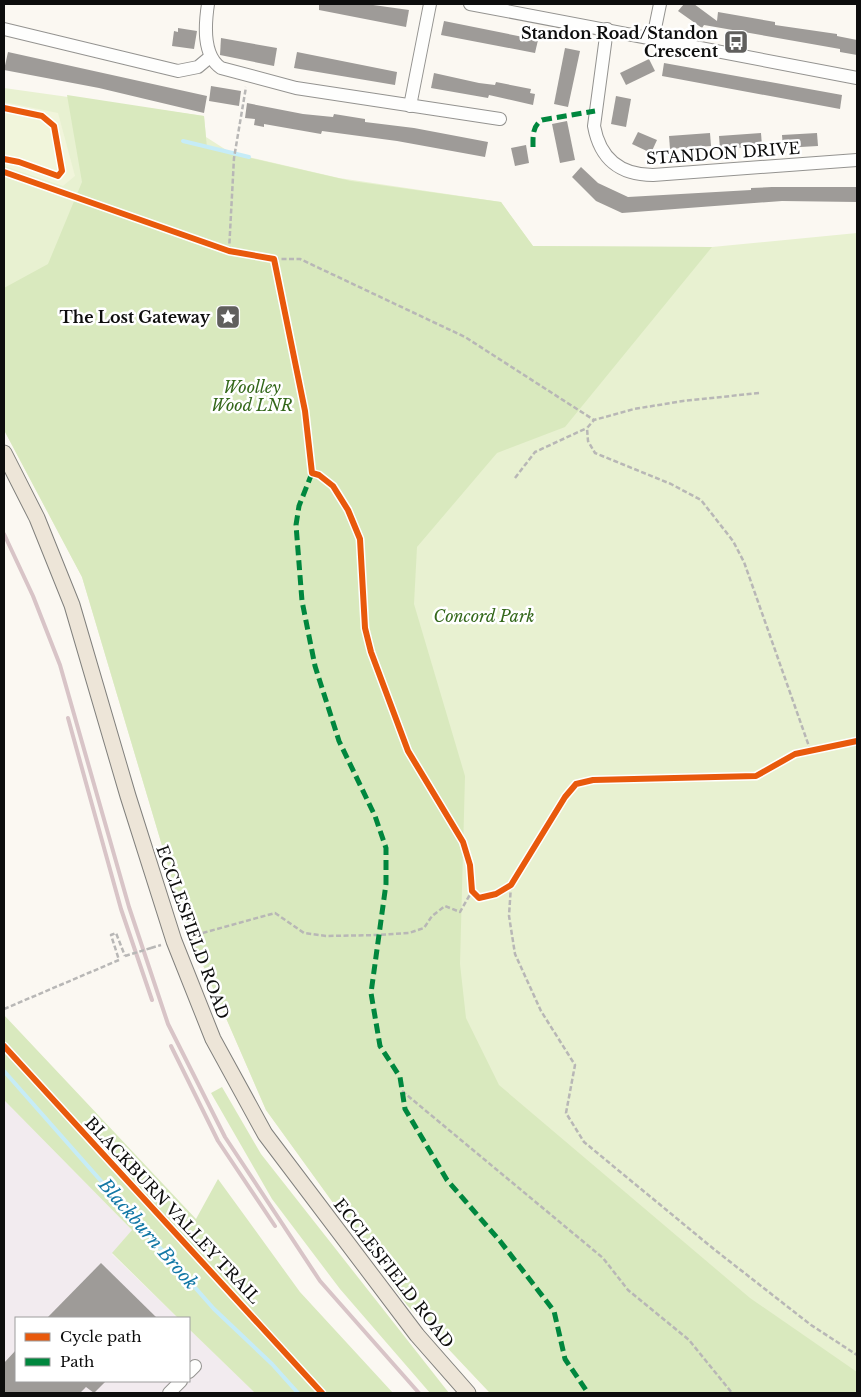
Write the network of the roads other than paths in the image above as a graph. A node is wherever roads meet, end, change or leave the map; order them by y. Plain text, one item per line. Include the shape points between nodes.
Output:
1 (208, 4) edge
2 (430, 4) edge
3 (470, 4) edge
4 (660, 4) edge
5 (4, 29) edge
6 (607, 29) junction
7 (653, 38) junction
8 (210, 56) junction
9 (857, 78) edge
10 (410, 106) junction
11 (500, 119) dead end
12 (857, 160) edge
13 (4, 453) edge
14 (179, 1382) edge
15 (169, 1393) edge
16 (468, 1393) edge

1 - 8 street via 206,38
2 - 10 street
3 - 6 street
4 - 7 street
5 - 8 street via 178,71 198,67
6 - 7 street
6 - 12 street, STANDON DRIVE via 594,126 603,151 627,172 638,175
7 - 9 street
8 - 10 street via 221,68 248,76 296,88
10 - 11 street
13 - 16 main road, ECCLESFIELD ROAD via 37,518 72,605 174,941 213,1039 265,1134 417,1334
14 - 15 street

